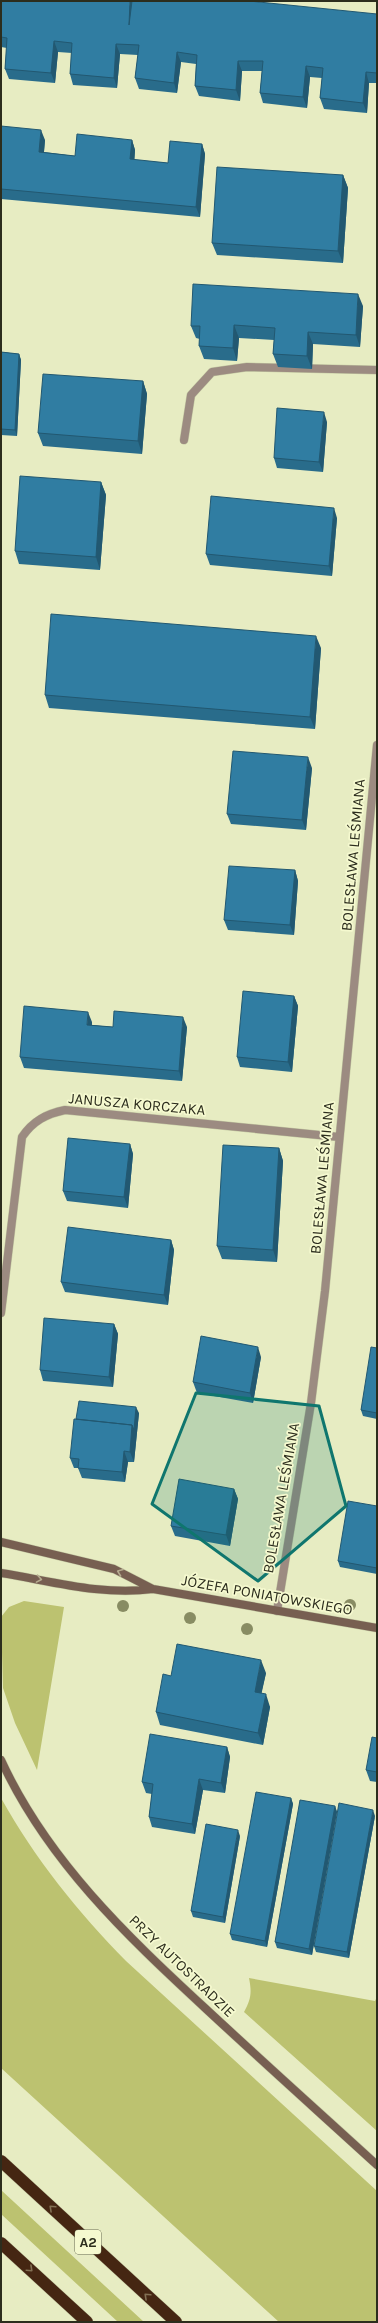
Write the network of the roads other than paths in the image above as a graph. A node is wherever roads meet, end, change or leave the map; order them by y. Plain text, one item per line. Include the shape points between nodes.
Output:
1 (377, 370) edge
2 (184, 440) dead end
3 (377, 745) edge
4 (339, 1137) junction
5 (1, 1313) edge
6 (1, 1542) edge
7 (1, 1573) edge
8 (153, 1589) junction
9 (277, 1610) junction
10 (377, 1628) edge
11 (1, 1760) edge
12 (1, 2161) edge
13 (377, 2165) edge
14 (1, 2243) edge
15 (87, 2322) edge
16 (176, 2322) edge

1 - 2 street via 247,367 212,372 191,395
3 - 4 street, BOLESŁAWA LEŚMIANA
4 - 5 street, JANUSZA KORCZAKA via 65,1110 42,1118 22,1137
4 - 9 street, BOLESŁAWA LEŚMIANA via 317,1363
8 -> 6 street, JÓZEFA PONIATOWSKIEGO via 114,1569
7 -> 8 street, JÓZEFA PONIATOWSKIEGO via 111,1592
8 - 9 street, JÓZEFA PONIATOWSKIEGO
9 - 10 street, JÓZEFA PONIATOWSKIEGO
11 - 13 street, PRZY AUTOSTRADZIE via 49,1844 86,1891 149,1956
16 -> 12 highway, A2
14 -> 15 highway

